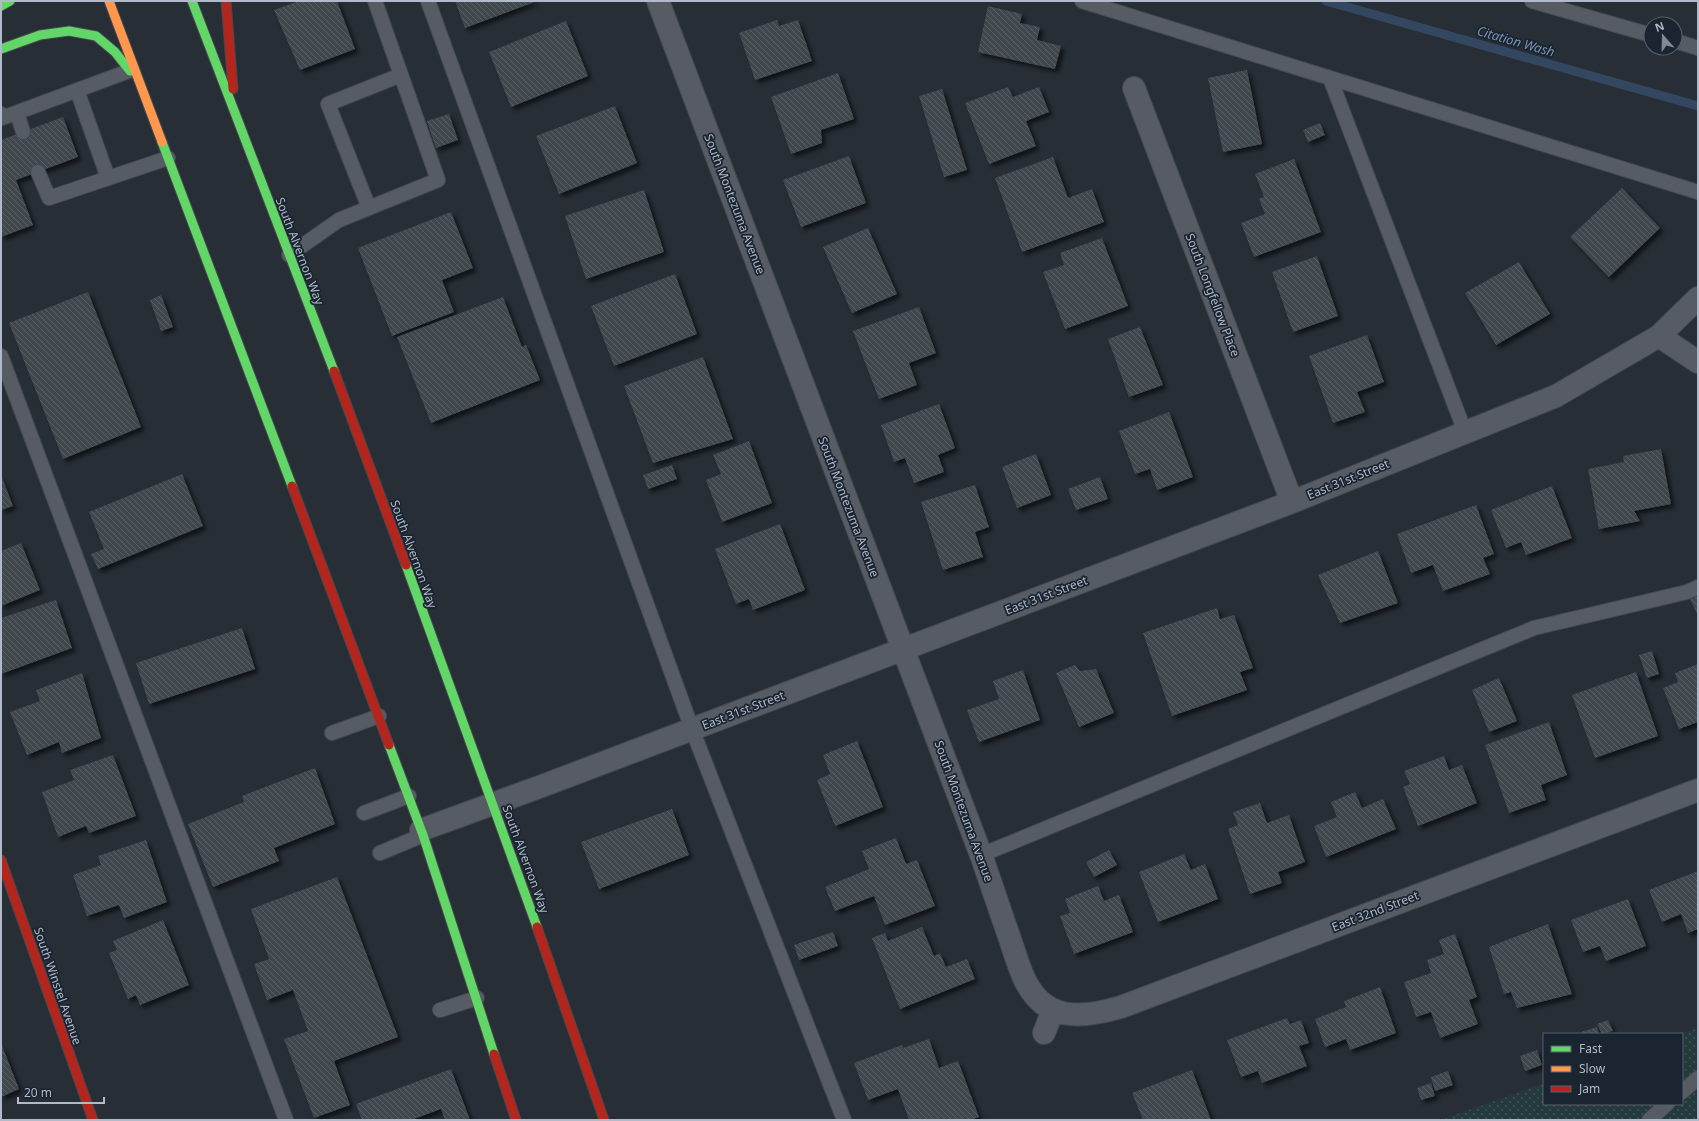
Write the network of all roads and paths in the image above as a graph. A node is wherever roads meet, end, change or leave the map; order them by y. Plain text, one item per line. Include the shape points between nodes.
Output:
1 (10, 1) edge
2 (109, 1) edge
3 (192, 1) edge
4 (226, 1) edge
5 (375, 1) edge
6 (428, 1) edge
7 (658, 1) edge
8 (1082, 1) edge
9 (1532, 1) edge
10 (1, 6) edge
11 (1643, 33) edge
12 (1683, 43) edge
13 (1698, 48) edge
14 (1, 49) edge
15 (130, 71) junction
16 (401, 75) junction
17 (1330, 78) junction
18 (141, 85) junction
19 (1134, 88) dead end
20 (77, 90) junction
21 (235, 112) junction
22 (17, 113) junction
23 (1, 114) edge
24 (23, 132) dead end
25 (168, 158) junction
26 (38, 172) dead end
27 (108, 178) junction
28 (1698, 192) edge
29 (369, 208) junction
30 (289, 255) junction
31 (1698, 298) edge
32 (1659, 336) junction
33 (1, 356) edge
34 (1698, 362) edge
35 (1465, 432) junction
36 (1292, 502) junction
37 (1698, 587) edge
38 (903, 650) junction
39 (378, 716) junction
40 (692, 729) junction
41 (332, 733) dead end
42 (1698, 790) edge
43 (409, 796) junction
44 (494, 804) junction
45 (364, 813) dead end
46 (422, 832) junction
47 (380, 853) dead end
48 (981, 855) junction
49 (1, 860) edge
50 (476, 998) junction
51 (1051, 1009) junction
52 (440, 1010) dead end
53 (1044, 1034) dead end
54 (1698, 1078) edge
55 (1683, 1091) edge
56 (1667, 1105) edge
57 (93, 1120) edge
58 (286, 1120) edge
59 (516, 1120) edge
60 (604, 1120) edge
61 (844, 1120) edge
62 (1649, 1120) edge

1 - 10 main road
2 - 18 main road
3 - 21 main road, South Alvernon Way
4 - 21 main road
5 - 16 lane
6 - 40 lane
7 - 38 street, South Montezuma Avenue
8 - 17 lane
9 - 11 lane
12 - 13 lane
14 - 15 main road via 40,36 69,31 96,36 115,52
15 - 18 main road
15 - 20 lane
16 - 29 lane via 438,180
16 - 29 lane via 328,104
17 - 28 lane
17 - 35 lane
18 - 25 main road
19 - 36 street, South Longfellow Place
20 - 22 lane
20 - 27 lane
21 - 30 main road, South Alvernon Way
22 - 23 lane via 2,118
22 - 24 lane
25 - 27 lane
25 - 39 main road
26 - 27 lane via 48,198
29 - 30 lane via 339,220
30 - 44 main road, South Alvernon Way
31 - 32 street, East 31st Street
32 - 34 street
32 - 35 street, East 31st Street via 1556,396
33 - 58 lane
35 - 36 street, East 31st Street
36 - 38 street, East 31st Street
37 - 48 lane via 1534,628
38 - 40 street, East 31st Street
38 - 48 street, South Montezuma Avenue
39 - 41 lane
39 - 43 main road
40 - 44 street, East 31st Street
40 - 61 lane
42 - 51 street, East 32nd Street via 1121,1007 1083,1016
43 - 45 lane
43 - 46 main road
44 - 46 street, East 31st Street
44 - 60 main road, South Alvernon Way
46 - 47 lane
46 - 50 main road
48 - 51 street, South Montezuma Avenue via 1023,976 1038,1000
49 - 57 main road, South Winstel Avenue
50 - 52 lane
50 - 59 main road
51 - 53 street
54 - 55 lane
56 - 62 lane

